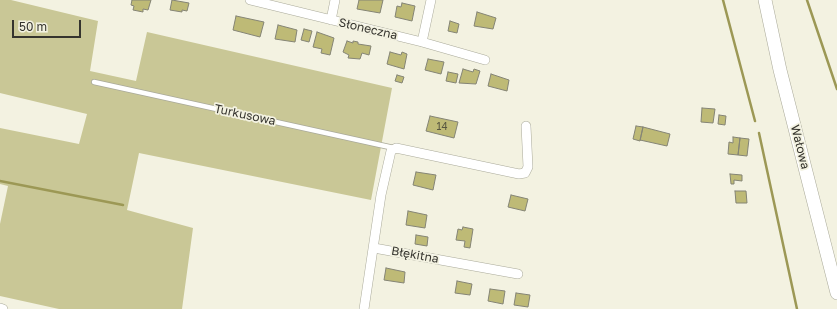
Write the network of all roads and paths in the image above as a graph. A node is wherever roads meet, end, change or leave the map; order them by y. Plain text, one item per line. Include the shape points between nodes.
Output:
1 (250, 0) edge
2 (335, 0) edge
3 (431, 0) edge
4 (764, 0) edge
5 (331, 20) junction
6 (422, 42) junction
7 (485, 60) dead end
8 (94, 82) dead end
9 (526, 126) dead end
10 (396, 148) junction
11 (374, 248) junction
12 (518, 274) dead end
13 (837, 293) edge
14 (364, 309) edge

1 - 5 street, Słoneczna
2 - 5 street
3 - 6 street
4 - 13 street, Wałowa
5 - 6 street, Słoneczna
6 - 7 street, Słoneczna
8 - 10 lane, Turkusowa
9 - 10 street, Turkusowa via 528,167 525,173 519,174
10 - 11 street via 391,151 387,165
11 - 12 street, Błękitna
11 - 14 street, Błękitna

